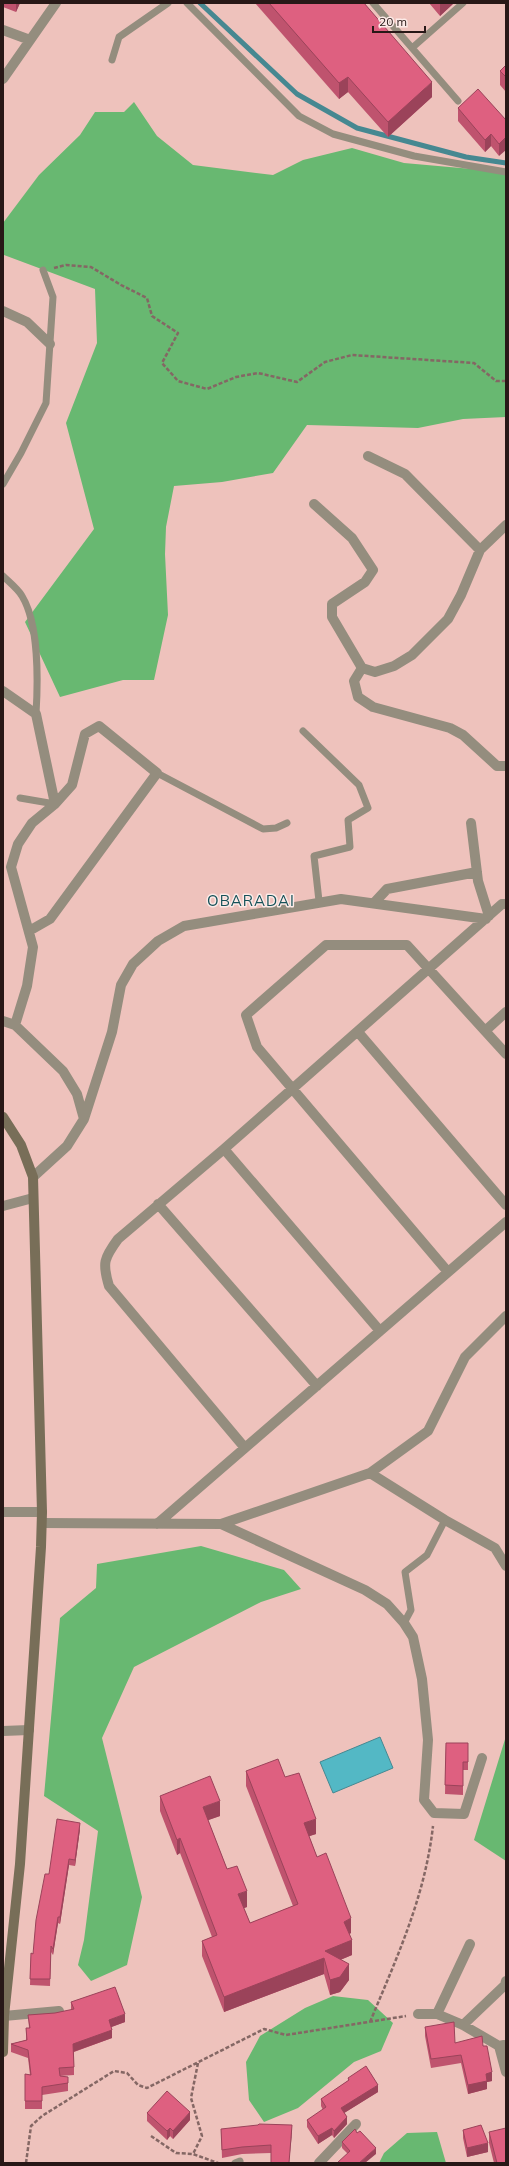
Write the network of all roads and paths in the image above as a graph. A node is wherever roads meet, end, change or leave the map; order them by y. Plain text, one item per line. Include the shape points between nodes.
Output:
1 (56, 3) edge
2 (168, 3) edge
3 (188, 3) edge
4 (373, 3) edge
5 (463, 3) edge
6 (3, 30) edge
7 (30, 40) junction
8 (412, 48) junction
9 (112, 60) dead end
10 (3, 79) edge
11 (458, 100) dead end
12 (506, 172) edge
13 (43, 270) joint
14 (3, 311) edge
15 (50, 344) junction
16 (506, 381) edge
17 (368, 456) dead end
18 (3, 484) edge
19 (314, 504) dead end
20 (506, 525) edge
21 (480, 550) junction
22 (3, 576) edge
23 (362, 668) junction
24 (3, 691) edge
25 (36, 714) junction
26 (303, 732) dead end
27 (506, 766) edge
28 (157, 773) junction
29 (20, 798) dead end
30 (55, 804) junction
31 (287, 823) dead end
32 (470, 823) dead end
33 (477, 872) junction
34 (320, 901) junction
35 (374, 903) junction
36 (506, 904) edge
37 (488, 918) junction
38 (29, 932) junction
39 (429, 969) junction
40 (506, 1012) edge
41 (3, 1021) edge
42 (15, 1025) junction
43 (485, 1031) junction
44 (358, 1032) junction
45 (506, 1054) edge
46 (293, 1089) junction
47 (3, 1117) edge
48 (84, 1119) junction
49 (224, 1148) junction
50 (33, 1177) junction
51 (33, 1198) junction
52 (158, 1204) junction
53 (506, 1205) edge
54 (3, 1206) edge
55 (506, 1222) edge
56 (448, 1272) junction
57 (506, 1316) edge
58 (380, 1331) junction
59 (317, 1386) junction
60 (245, 1448) junction
61 (370, 1473) junction
62 (3, 1512) edge
63 (42, 1512) junction
64 (445, 1520) junction
65 (42, 1523) junction
66 (157, 1524) junction
67 (221, 1524) junction
68 (506, 1566) edge
69 (404, 1623) junction
70 (29, 1730) junction
71 (3, 1731) edge
72 (482, 1758) dead end
73 (434, 1813) junction
74 (470, 1944) dead end
75 (506, 1981) edge
76 (59, 2011) edge
77 (418, 2014) joint
78 (437, 2014) junction
79 (4, 2016) edge
80 (370, 2022) junction
81 (463, 2025) junction
82 (503, 2045) edge
83 (3, 2052) edge
84 (198, 2062) junction
85 (506, 2072) edge
86 (356, 2124) dead end
87 (152, 2136) dead end
88 (193, 2154) junction
89 (26, 2163) edge
90 (218, 2163) edge
91 (319, 2163) edge

1 - 7 street
2 - 9 lane via 119,37
3 - 12 lane via 299,116 326,131 414,156
4 - 8 lane
5 - 8 lane
6 - 7 street
7 - 10 street
8 - 11 lane
13 - 15 lane via 53,297
13 - 16 path via 66,265 91,267 121,286 147,298 152,316 178,333 162,363 178,381 207,389 236,377 258,374 297,382 325,362 352,355 474,363 496,381
14 - 15 street via 27,322
15 - 18 lane via 46,403
17 - 21 street via 405,474
19 - 23 street via 352,538 373,570 365,582 332,604 332,617
20 - 21 street
21 - 23 street via 448,619 412,655 394,666 375,672
22 - 25 lane via 22,596 32,620 38,684
23 - 27 street via 354,681 358,697 373,707 450,728 463,735 497,766
24 - 25 street
25 - 30 street
26 - 34 lane via 359,785 368,808 348,820 350,848 314,856
28 - 30 street via 99,726 86,734 72,785
28 - 31 lane via 263,828 276,828
28 - 38 street via 50,919
29 - 30 lane
30 - 38 street via 32,823 18,844 12,867
32 - 33 street
33 - 35 street via 387,889
33 - 37 street
34 - 35 street via 341,899
34 - 48 street via 184,926 158,941 138,959 121,985 112,1032
35 - 37 street
36 - 37 street via 502,904
37 - 39 street
38 - 42 street via 33,947 27,986
39 - 43 street
39 - 44 street
39 - 46 street via 407,945 326,945 246,1015 256,1047
40 - 43 street
41 - 42 street
42 - 48 street via 62,1071 78,1094
43 - 45 street
44 - 46 street
44 - 53 street
46 - 49 street
46 - 56 street
47 - 50 street via 21,1145
48 - 50 street via 67,1146
49 - 52 street
49 - 58 street
50 - 51 street
51 - 54 street
51 - 63 street
52 - 59 street
52 - 60 street via 118,1238 106,1255 104,1270 109,1286
55 - 56 street
56 - 58 street
57 - 61 street via 465,1357 428,1432
58 - 59 street
59 - 60 street
60 - 66 street
61 - 64 street
61 - 67 street
62 - 63 street
63 - 65 street
64 - 68 street via 495,1548
64 - 69 lane via 427,1555 405,1572 411,1610
65 - 66 street
65 - 70 street
66 - 67 street
67 - 69 street via 365,1590 387,1604
69 - 73 street via 413,1637 422,1679 428,1740 424,1800
70 - 71 street
70 - 79 street via 20,1864
72 - 73 street via 464,1814
73 - 80 path via 430,1856 412,1922
74 - 78 street
75 - 81 street via 505,1985
76 - 79 street
77 - 78 street
77 - 80 path
78 - 81 street
79 - 83 street
80 - 84 path via 286,2035 264,2029
81 - 82 street
82 - 85 street
84 - 88 path via 191,2098 202,2136
84 - 89 path via 147,2088 138,2085 127,2073 114,2071 42,2116 31,2126
86 - 91 street
87 - 88 path via 176,2152
88 - 90 path

